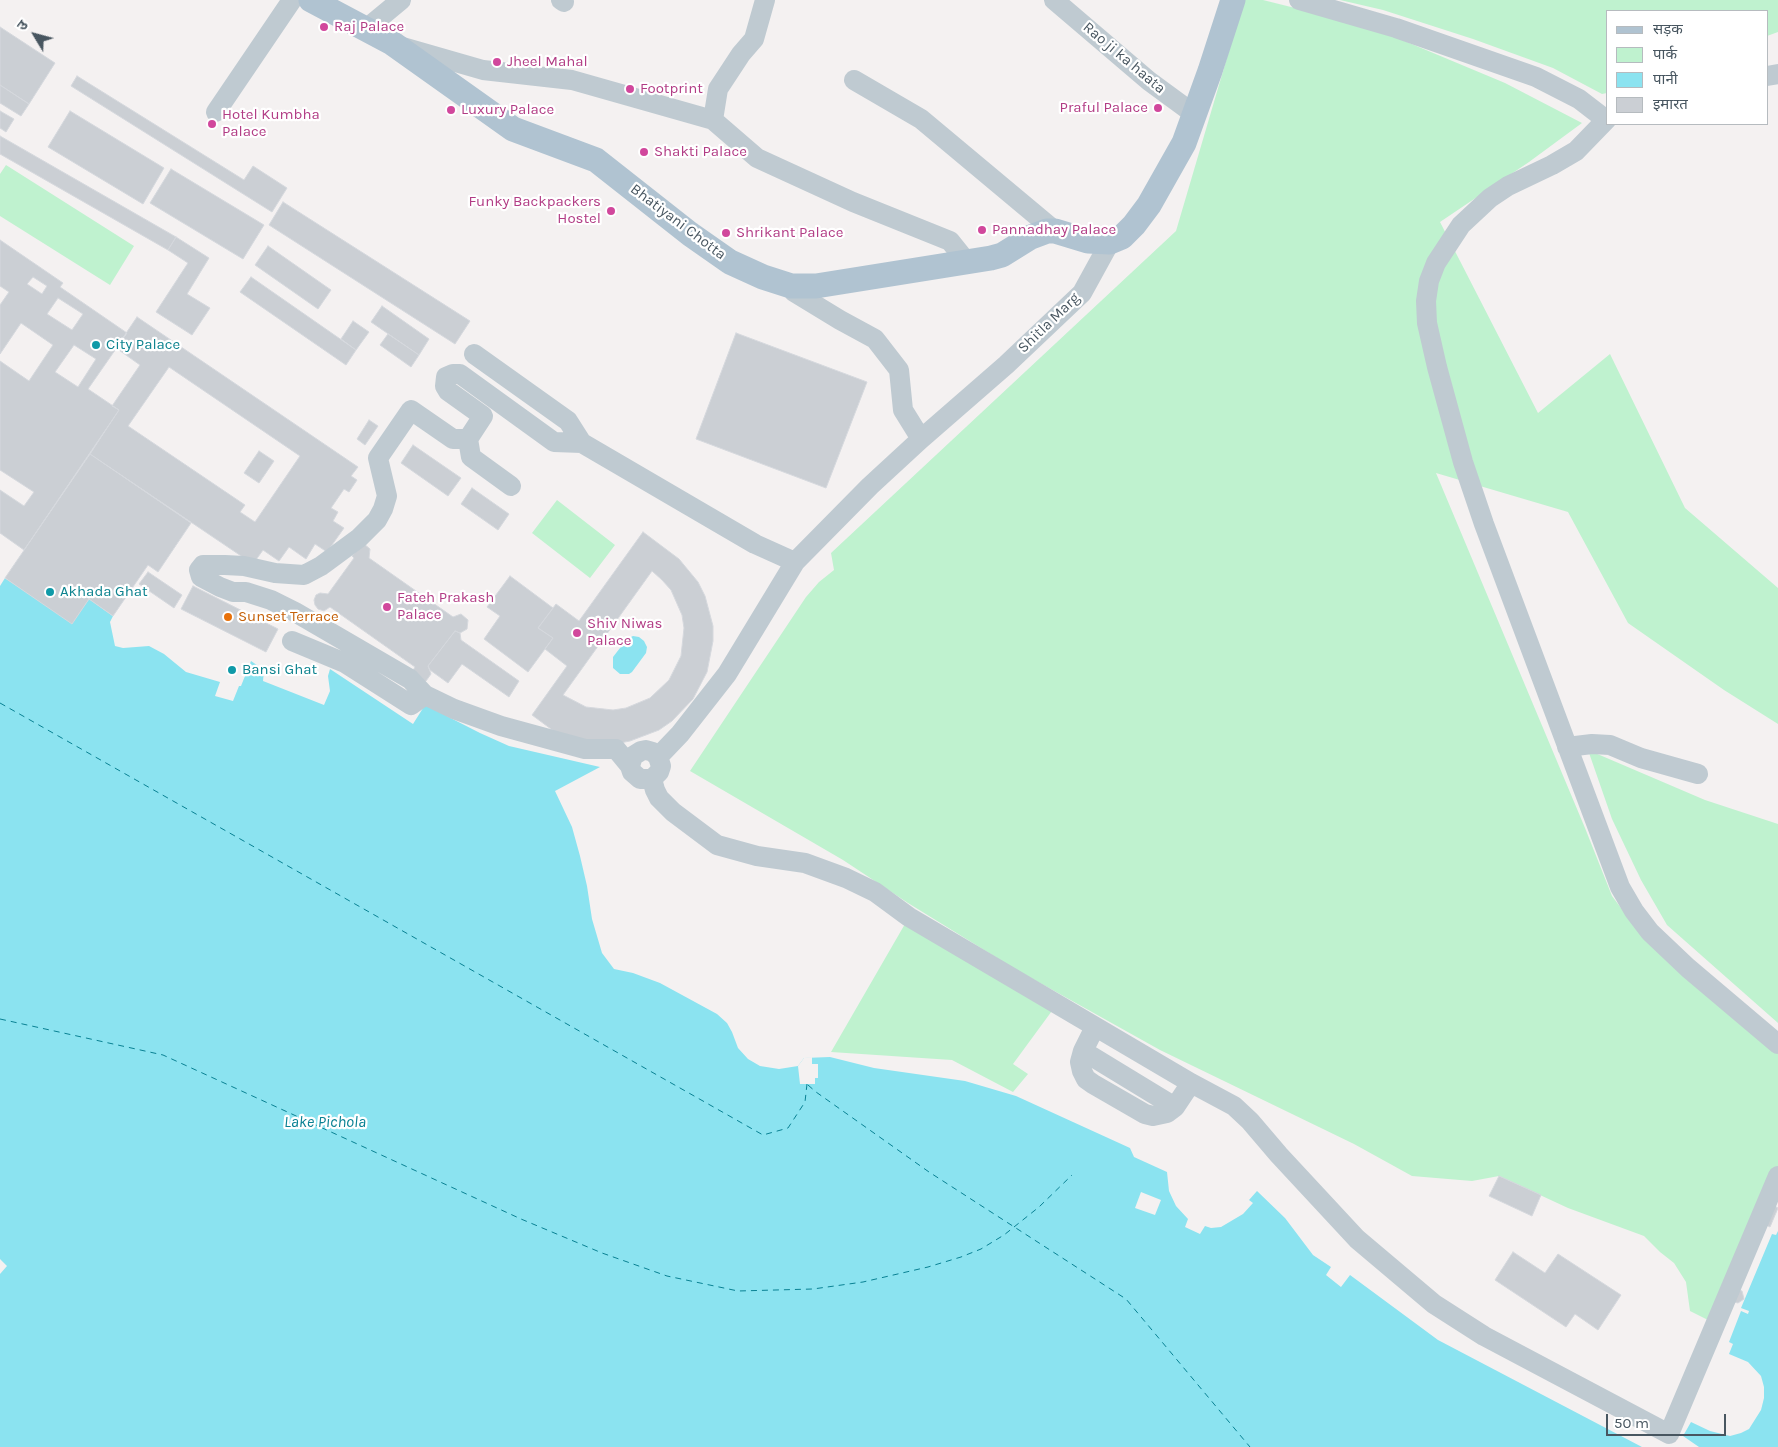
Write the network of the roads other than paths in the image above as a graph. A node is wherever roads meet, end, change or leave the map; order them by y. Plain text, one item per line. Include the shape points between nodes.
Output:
1 (292, 0) edge
2 (311, 0) edge
3 (401, 0) edge
4 (765, 0) edge
5 (1054, 0) edge
6 (1232, 0) edge
7 (1299, 0) edge
8 (366, 29) junction
9 (392, 43) junction
10 (854, 80) dead end
11 (216, 112) dead end
12 (1194, 114) junction
13 (1606, 119) edge
14 (713, 120) junction
15 (1055, 231) junction
16 (1110, 242) junction
17 (966, 261) junction
18 (791, 286) junction
19 (474, 354) dead end
20 (921, 439) junction
21 (468, 440) junction
22 (582, 442) junction
23 (511, 486) dead end
24 (794, 562) junction
25 (292, 640) dead end
26 (425, 695) junction
27 (684, 729) junction
28 (1567, 747) junction
29 (616, 748) junction
30 (658, 757) junction
31 (630, 766) junction
32 (1698, 774) dead end
33 (652, 779) junction
34 (1095, 1027) junction
35 (1778, 1044) edge
36 (1191, 1083) junction
37 (1778, 1176) edge

1 - 11 street
2 - 8 main road, Bhatiyani Chotta
3 - 8 street
4 - 14 street via 754,39 718,89
5 - 12 street, Rao ji ka haata via 1149,81
6 - 12 main road, Shitla Marg
7 - 13 street via 1396,28 1536,76 1579,99
8 - 9 main road, Bhatiyani Chotta
9 - 14 street via 483,70 572,80
9 - 18 main road, Bhatiyani Chotta via 513,129 596,160 730,262
10 - 15 street via 921,119
12 - 16 main road, Shitla Marg via 1184,143 1149,206 1122,237
13 - 28 street via 1576,151 1508,186 1474,212 1436,263 1426,301 1437,367 1462,462
14 - 17 street via 757,158 950,241
15 - 16 main road via 1088,241
15 - 17 main road, Bhatiyani Chotta via 1031,237 1002,255
16 - 20 street, Shitla Marg via 1082,293
17 - 18 main road, Bhatiyani Chotta via 816,286
18 - 20 street via 794,292 875,339 899,370 903,410
19 - 22 street via 568,421
20 - 24 street, Shitla Marg
21 - 22 street via 483,416 448,391 446,377 453,374 466,378 554,442
21 - 23 street via 471,457
21 - 26 street via 453,439 411,410 378,458 387,496 377,520 359,538 321,566 304,574 225,565 204,565 199,570 201,577 220,587 271,600 295,612 410,679
22 - 24 street via 755,544
24 - 27 street, Shitla Marg via 727,674
25 - 26 street via 345,663 411,705
26 - 29 street via 468,715 534,736 585,750
27 - 29 street via 652,743
27 - 30 street, Shitla Marg
28 - 32 street via 1610,745 1641,758
28 - 35 street via 1610,863 1634,911 1650,932 1683,963
29 - 31 street
30 - 31 street via 650,750 641,751 633,756
30 - 33 street via 661,766
31 - 33 street via 636,777
33 - 34 street via 660,798 673,812 717,845 757,856 805,863 846,878 875,892 908,917
34 - 36 street
34 - 36 street via 1080,1062 1086,1079 1093,1084 1145,1114 1161,1116 1175,1107
36 - 37 street via 1242,1113 1356,1239 1434,1304 1484,1336 1669,1434

